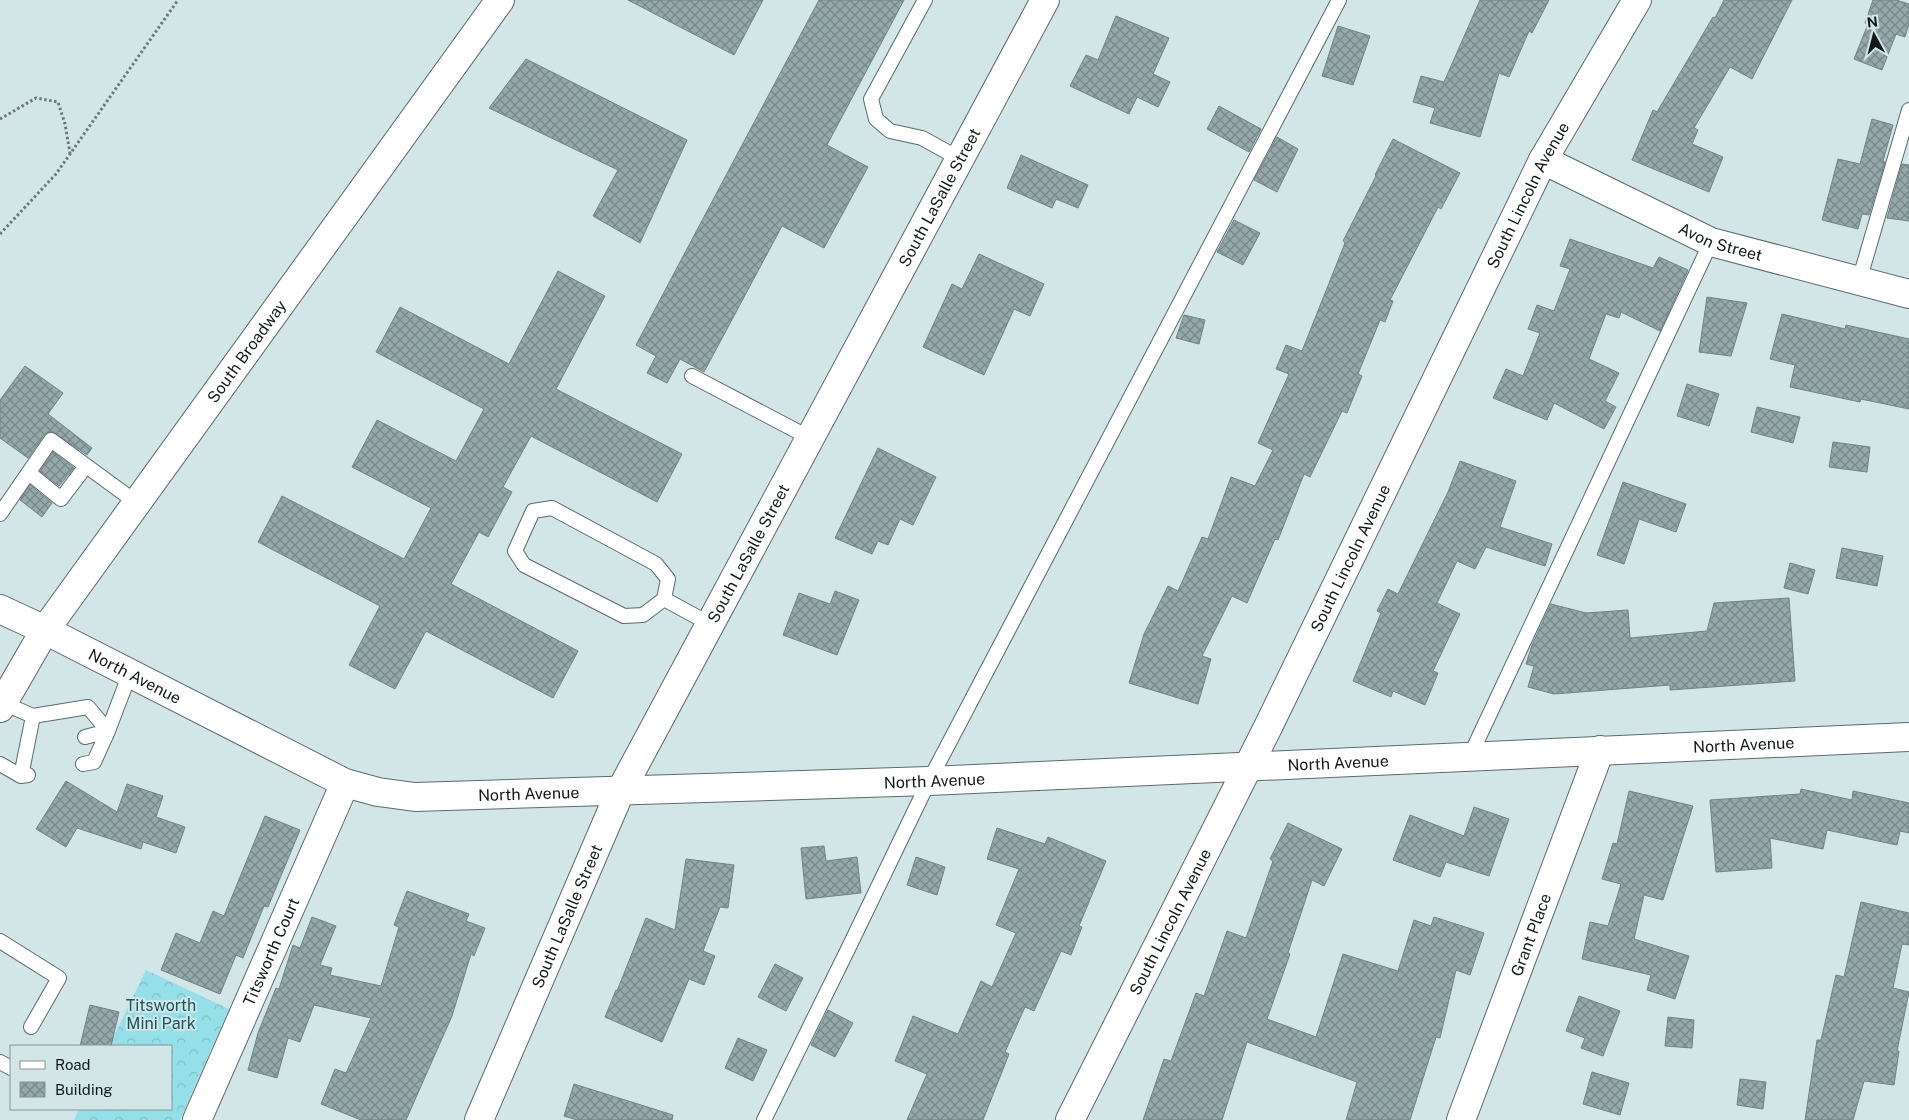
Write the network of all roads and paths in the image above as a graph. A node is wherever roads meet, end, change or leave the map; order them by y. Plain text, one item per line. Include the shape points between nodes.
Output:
1 (178, 0) edge
2 (500, 0) edge
3 (925, 0) edge
4 (1045, 0) edge
5 (1339, 0) edge
6 (1637, 0) edge
7 (1909, 110) edge
8 (0, 119) edge
9 (70, 154) junction
10 (960, 159) junction
11 (1543, 160) junction
12 (0, 234) edge
13 (1711, 242) junction
14 (1859, 281) junction
15 (1909, 294) edge
16 (692, 376) dead end
17 (810, 438) junction
18 (86, 466) junction
19 (29, 473) junction
20 (137, 503) junction
21 (0, 514) edge
22 (664, 599) junction
23 (0, 609) edge
24 (710, 624) junction
25 (45, 630) junction
26 (130, 673) junction
27 (2, 705) edge
28 (33, 716) junction
29 (108, 731) junction
30 (1909, 736) edge
31 (85, 737) dead end
32 (1600, 750) junction
33 (1470, 756) junction
34 (0, 764) edge
35 (82, 764) dead end
36 (1248, 766) junction
37 (929, 781) junction
38 (345, 782) junction
39 (620, 792) junction
40 (0, 941) edge
41 (31, 1027) dead end
42 (197, 1120) edge
43 (479, 1120) edge
44 (764, 1120) edge
45 (1070, 1120) edge
46 (1461, 1120) edge

1 - 9 path
2 - 20 street, South Broadway
3 - 10 lane via 871,99 876,119 890,132 922,138
4 - 10 street, South LaSalle Street
5 - 37 lane
6 - 11 street, South Lincoln Avenue
7 - 14 lane
8 - 9 path via 36,98 58,102
9 - 12 path via 56,174
10 - 17 street, South LaSalle Street
11 - 13 street, Avon Street
11 - 36 street, South Lincoln Avenue
13 - 14 street, Avon Street
13 - 33 lane
14 - 15 street, Avon Street
16 - 17 lane
17 - 24 street, South LaSalle Street
18 - 19 lane via 61,499
18 - 19 lane via 51,440
18 - 20 lane
19 - 21 lane
20 - 25 street, South Broadway
22 - 22 lane via 642,615 624,616 524,565 515,551 533,511 552,508 656,564 668,579
22 - 24 lane
23 - 25 street, North Avenue
24 - 39 street, South LaSalle Street
25 - 26 street, North Avenue
25 - 27 street, South Broadway
26 - 29 lane
26 - 38 street, North Avenue
27 - 28 lane
28 - 29 lane via 88,707
28 - 34 lane via 25,776
29 - 31 lane
29 - 35 lane via 94,762
30 - 32 street, North Avenue
32 - 33 street, North Avenue
32 - 46 street, Grant Place
33 - 36 street, North Avenue
36 - 37 street, North Avenue
36 - 45 street, South Lincoln Avenue
37 - 39 street, North Avenue
37 - 44 lane
38 - 39 street, North Avenue via 378,792 415,797
38 - 42 street, Titsworth Court
39 - 43 street, South LaSalle Street
40 - 41 lane via 59,978

